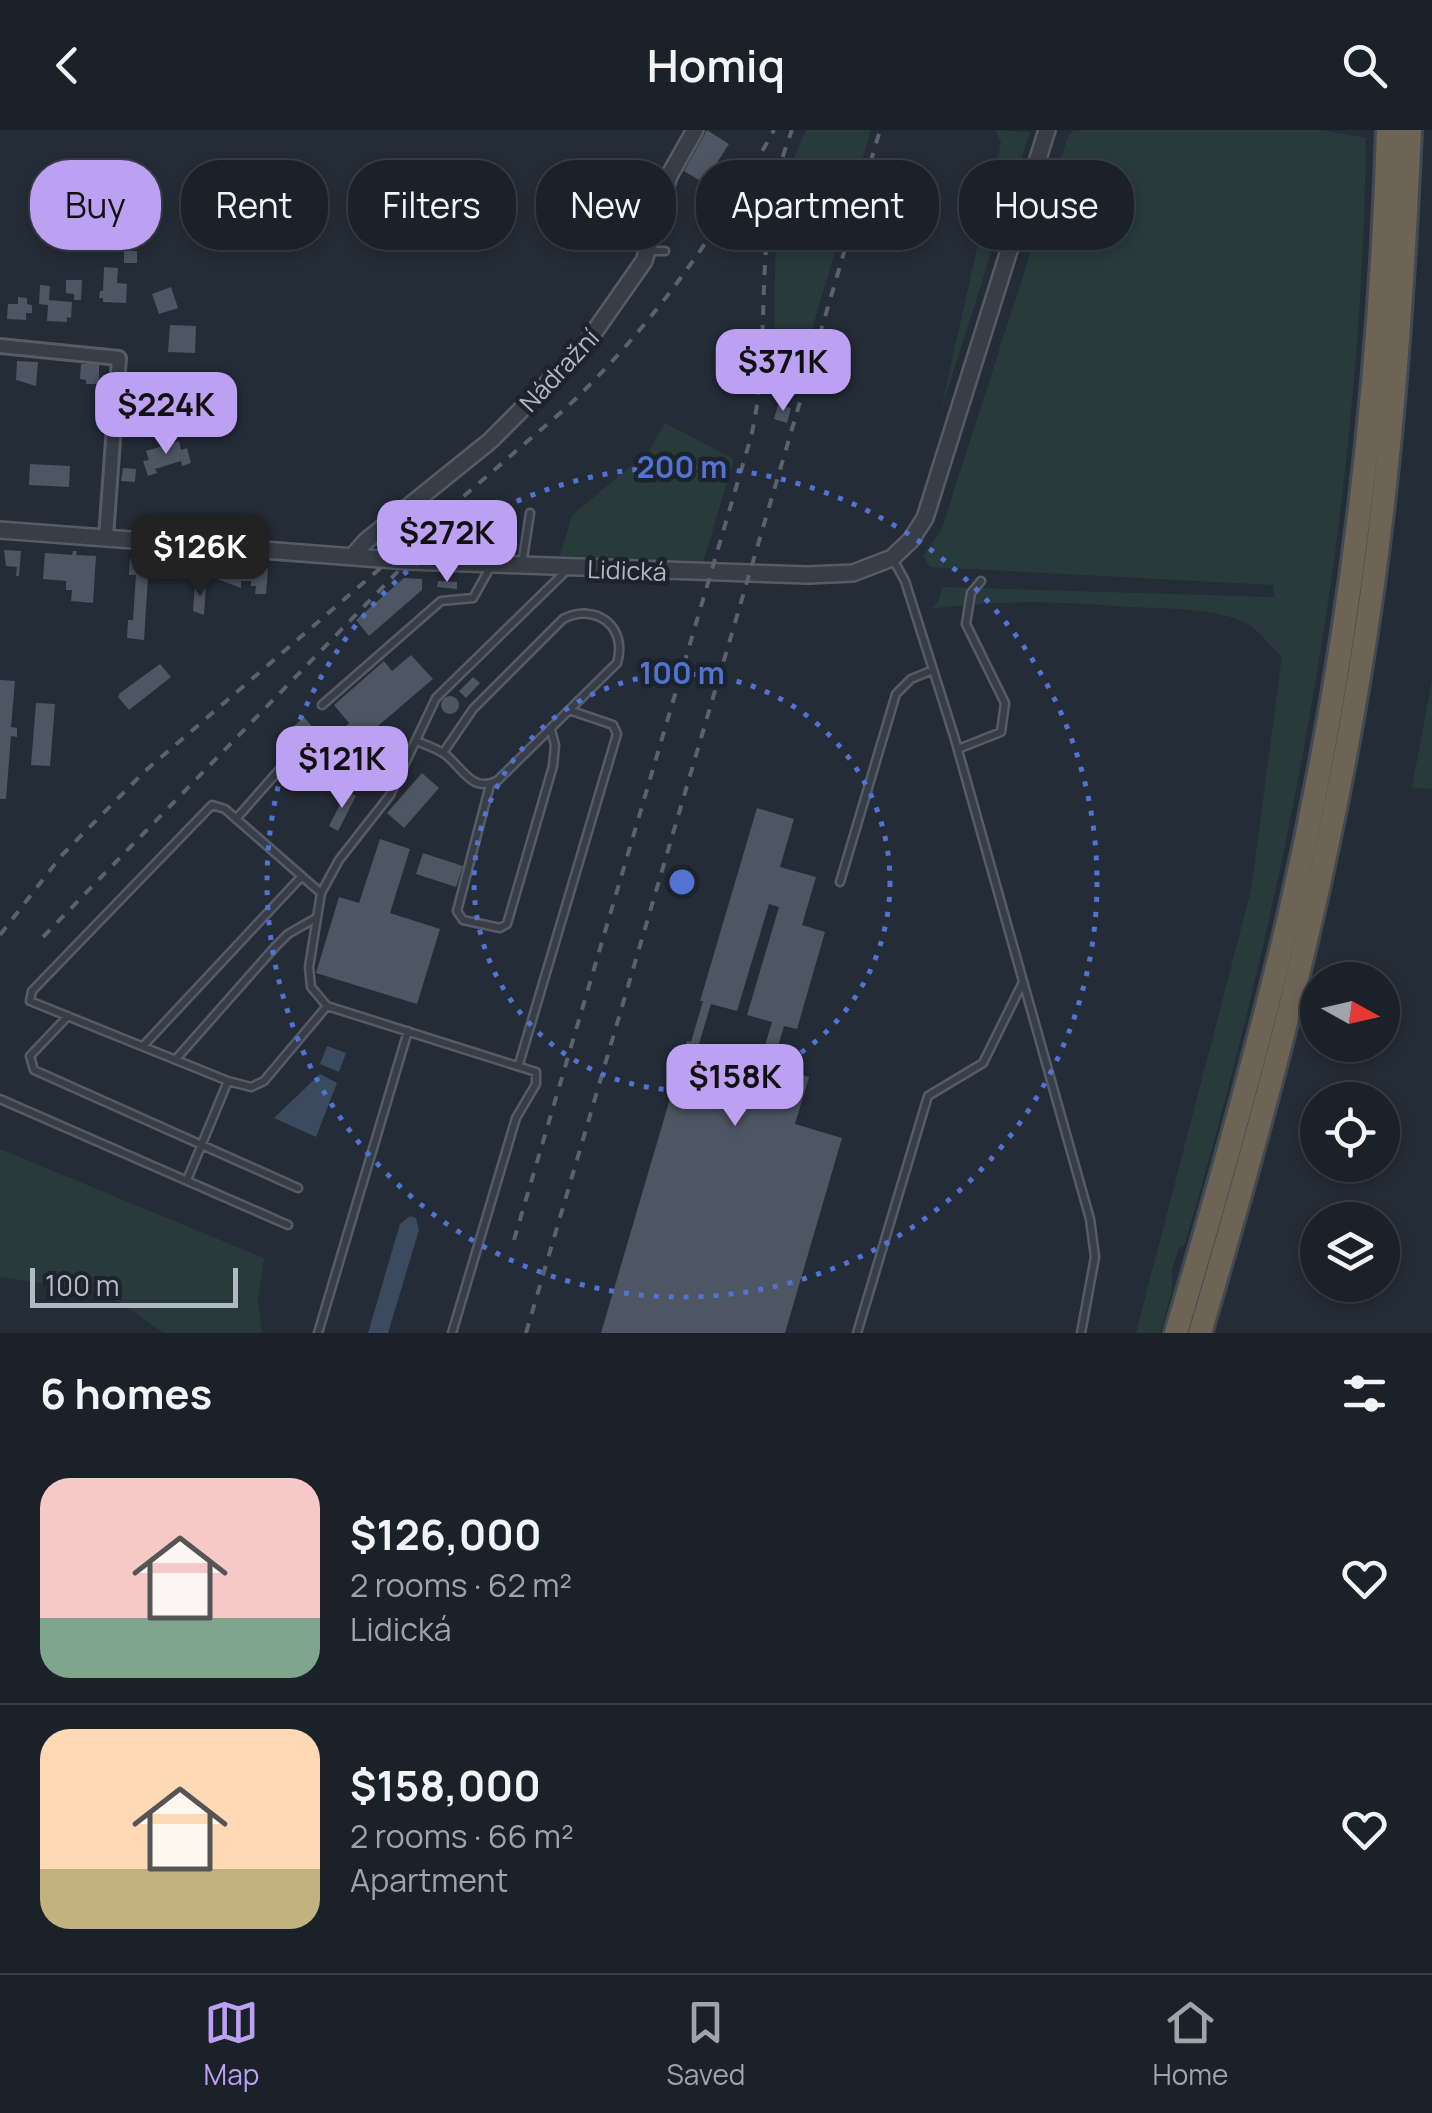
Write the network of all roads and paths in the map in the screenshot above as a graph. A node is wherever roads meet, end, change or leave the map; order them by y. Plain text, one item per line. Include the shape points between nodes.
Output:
1 (695, 130) edge
2 (1047, 130) edge
3 (1410, 130) edge
4 (1388, 135) edge
5 (0, 346) edge
6 (530, 513) dead end
7 (0, 530) edge
8 (106, 537) junction
9 (352, 557) junction
10 (892, 558) junction
11 (491, 565) junction
12 (522, 566) junction
13 (568, 568) junction
14 (982, 581) dead end
15 (934, 670) junction
16 (322, 704) dead end
17 (570, 710) junction
18 (550, 729) junction
19 (416, 741) junction
20 (958, 748) junction
21 (443, 752) junction
22 (280, 769) dead end
23 (490, 784) junction
24 (236, 818) junction
25 (302, 876) junction
26 (840, 882) dead end
27 (321, 893) junction
28 (317, 918) junction
29 (1023, 982) junction
30 (327, 1006) junction
31 (68, 1016) junction
32 (408, 1031) junction
33 (144, 1045) junction
34 (176, 1059) junction
35 (519, 1064) junction
36 (228, 1081) junction
37 (0, 1099) edge
38 (200, 1145) junction
39 (188, 1180) junction
40 (298, 1188) dead end
41 (288, 1225) dead end
42 (318, 1333) edge
43 (452, 1333) edge
44 (857, 1333) edge
45 (1080, 1333) edge
46 (1176, 1333) edge
47 (1200, 1333) edge

1 - 9 street, Nádražní via 670,173 657,251 596,332 490,441
2 - 10 street via 925,518
3 - 47 highway via 1391,438 1362,663 1292,1005
4 - 46 highway via 1371,400 1323,745 1277,965
5 - 8 street via 119,358
6 - 12 lane
7 - 8 street, Lidická
8 - 9 street, Lidická
9 - 11 street, Lidická
10 - 13 street, Lidická via 854,573 808,575
10 - 15 lane
11 - 12 street, Lidická
11 - 16 lane via 473,598 442,601
12 - 13 street, Lidická
13 - 19 lane via 436,698
14 - 20 lane via 971,593 966,624 1006,703 1005,717 1000,732
15 - 20 lane
15 - 26 lane via 896,694
17 - 18 lane
17 - 21 lane via 617,663 618,634 597,614 563,619 474,709
17 - 35 lane via 613,724 617,734
18 - 23 lane
18 - 23 lane via 553,766 507,924 500,928 462,920 458,911
19 - 21 lane
19 - 27 lane via 390,795
20 - 29 lane
21 - 23 lane via 474,783
22 - 24 lane
24 - 25 lane
24 - 31 lane via 217,805 208,807 32,991 34,1004
25 - 27 lane
25 - 33 lane
27 - 28 lane
28 - 30 lane via 311,986
28 - 34 lane via 288,934
29 - 44 lane via 983,1063 928,1096
29 - 45 lane via 1090,1219 1095,1257
30 - 32 lane
30 - 36 lane via 264,1082 250,1087
31 - 33 lane
31 - 38 lane via 30,1056 34,1070
32 - 35 lane
32 - 42 lane
33 - 34 lane
34 - 36 lane
35 - 43 lane via 536,1072 536,1084 516,1118
36 - 38 lane
37 - 39 lane
38 - 39 lane
38 - 40 lane
39 - 41 lane

